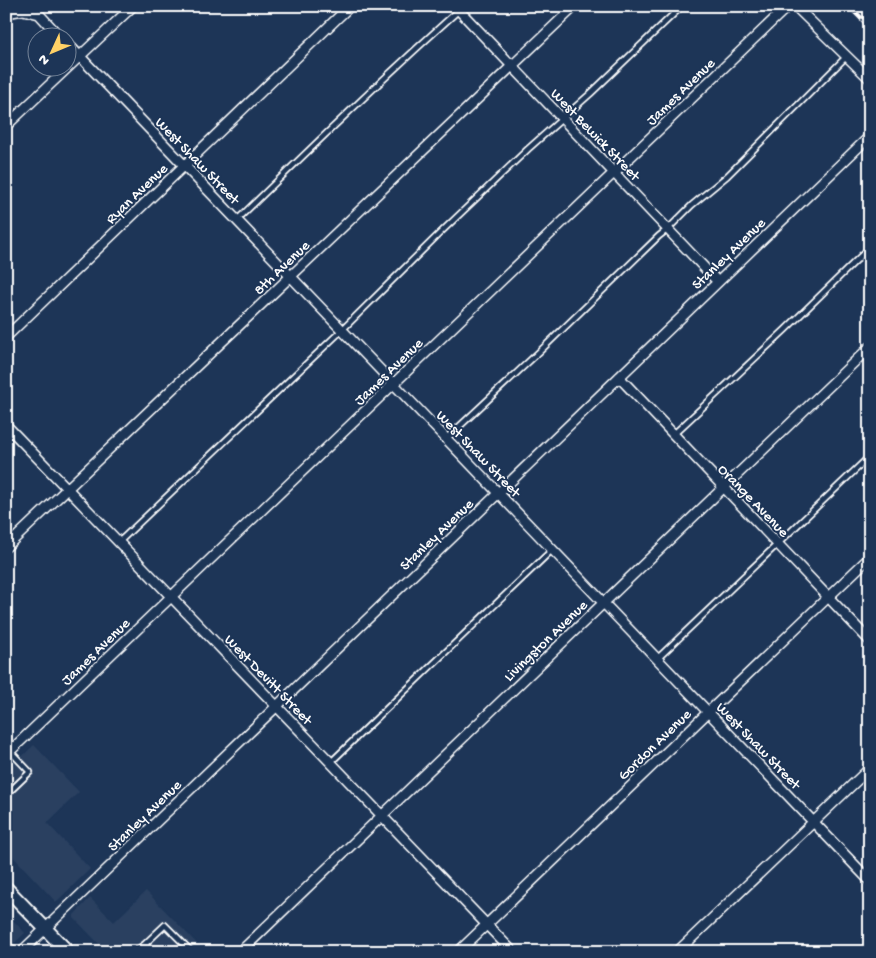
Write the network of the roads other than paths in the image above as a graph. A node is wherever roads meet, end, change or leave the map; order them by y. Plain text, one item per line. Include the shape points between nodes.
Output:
1 (133, 6) edge
2 (350, 6) edge
3 (574, 6) edge
4 (682, 6) edge
5 (788, 6) edge
6 (795, 6) edge
7 (457, 8) edge
8 (6, 13) edge
9 (52, 28) edge
10 (80, 56) junction
11 (846, 57) junction
12 (512, 66) junction
13 (870, 79) edge
14 (563, 119) junction
15 (6, 126) edge
16 (870, 136) edge
17 (184, 166) junction
18 (614, 173) junction
19 (237, 220) junction
20 (668, 229) junction
21 (870, 247) edge
22 (291, 276) junction
23 (718, 282) junction
24 (342, 330) junction
25 (6, 337) edge
26 (870, 348) edge
27 (618, 378) junction
28 (394, 384) junction
29 (6, 424) edge
30 (673, 435) junction
31 (446, 439) junction
32 (870, 456) edge
33 (724, 488) junction
34 (68, 489) junction
35 (498, 493) junction
36 (119, 542) junction
37 (778, 544) junction
38 (6, 547) edge
39 (552, 550) junction
40 (870, 557) edge
41 (172, 596) junction
42 (828, 597) junction
43 (603, 603) junction
44 (870, 641) edge
45 (657, 659) junction
46 (277, 706) junction
47 (708, 712) junction
48 (8, 753) edge
49 (331, 762) junction
50 (870, 768) edge
51 (6, 795) edge
52 (382, 815) junction
53 (813, 822) junction
54 (870, 881) edge
55 (6, 888) edge
56 (486, 924) junction
57 (45, 928) junction
58 (6, 942) edge
59 (145, 944) junction
60 (64, 951) edge
61 (15, 952) edge
62 (21, 952) edge
63 (134, 952) edge
64 (153, 952) edge
65 (192, 952) edge
66 (240, 952) edge
67 (458, 952) edge
68 (513, 952) edge
69 (677, 952) edge

1 - 10 street
2 - 17 street, Ryan Avenue
3 - 12 street, 8th Avenue
4 - 14 lane
5 - 18 street, James Avenue
6 - 11 street
7 - 12 street, West Bewick Street
7 - 19 lane
8 - 9 street via 23,10 39,14
10 - 15 street
10 - 17 street, West Shaw Street
11 - 13 street
11 - 20 lane via 727,176
12 - 14 street, West Bewick Street
12 - 22 street, 8th Avenue
14 - 18 street, West Bewick Street
14 - 24 lane
16 - 23 street, Stanley Avenue
17 - 19 street, West Shaw Street
17 - 25 street, Ryan Avenue
18 - 20 street, West Bewick Street
18 - 28 street, James Avenue
19 - 22 street, West Shaw Street
20 - 23 street, West Bewick Street
20 - 31 lane
21 - 30 lane
22 - 24 street, West Shaw Street
22 - 34 street, 8th Avenue
23 - 27 street, Stanley Avenue
24 - 28 street, West Shaw Street
24 - 36 lane
26 - 33 street, Livingston Avenue
27 - 30 street, Orange Avenue
27 - 35 street, Stanley Avenue
28 - 31 street, West Shaw Street
28 - 41 street, James Avenue
29 - 34 street, West Devitt Street
30 - 33 street, Orange Avenue
31 - 35 street, West Shaw Street
32 - 37 lane
33 - 37 street, Orange Avenue
33 - 43 street, Livingston Avenue
34 - 36 street, West Devitt Street
34 - 38 street, 8th Avenue
35 - 39 street, West Shaw Street
35 - 46 street, Stanley Avenue
36 - 41 street, West Devitt Street
37 - 42 street, Orange Avenue
37 - 45 lane
39 - 43 street, West Shaw Street
39 - 49 lane
40 - 42 street, Gordon Avenue
41 - 46 street, West Devitt Street
41 - 48 street, James Avenue
42 - 44 street, Orange Avenue
42 - 47 street, Gordon Avenue
43 - 45 street, West Shaw Street
43 - 52 street, Livingston Avenue
45 - 47 street, West Shaw Street
46 - 49 street, West Devitt Street
46 - 57 street, Stanley Avenue
47 - 53 street, West Shaw Street
47 - 56 street, Gordon Avenue
48 - 51 lane via 30,772
49 - 52 street, West Devitt Street
50 - 53 street
52 - 56 street, West Devitt Street
52 - 66 street, Livingston Avenue
53 - 54 street, West Shaw Street
53 - 69 street
55 - 57 main road
56 - 67 street, Gordon Avenue
56 - 68 street, West Devitt Street
57 - 60 main road
57 - 62 street, Stanley Avenue
58 - 61 lane
59 - 63 lane
59 - 64 lane
59 - 65 lane via 165,925

